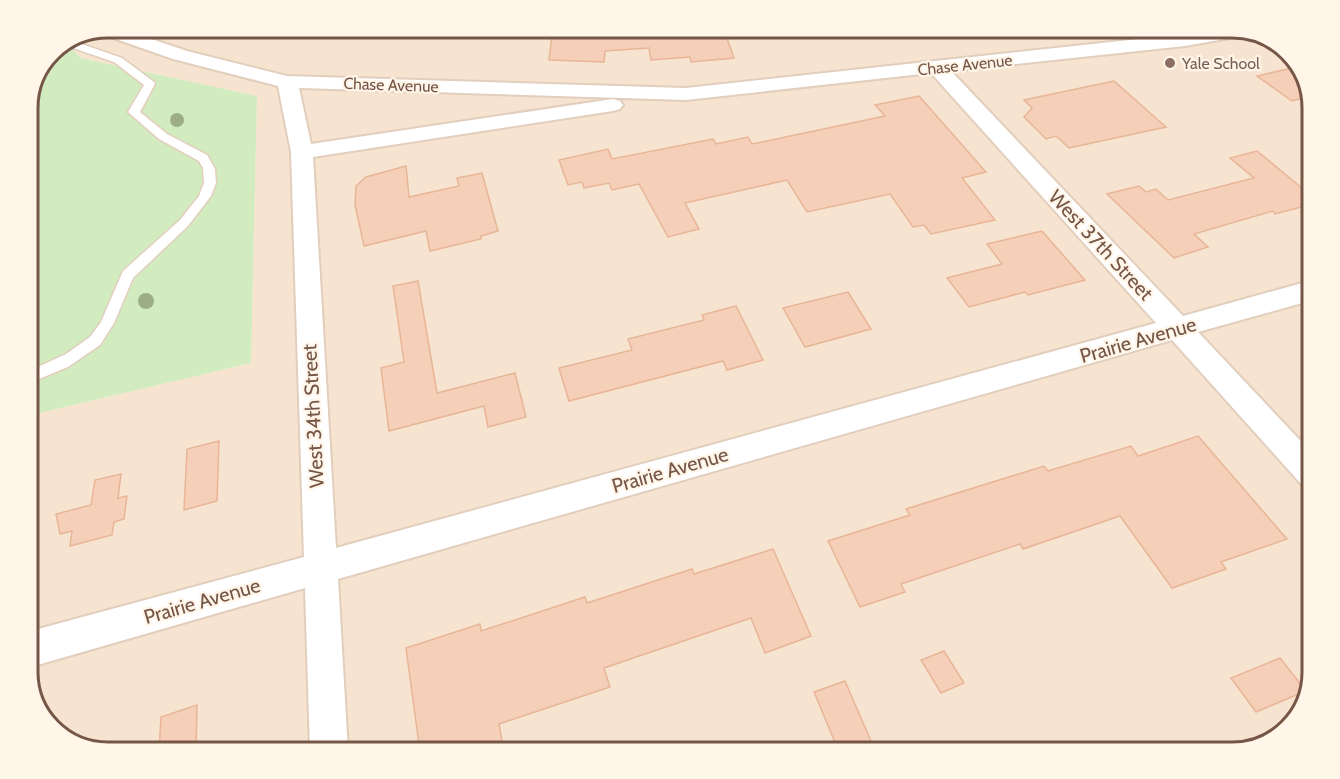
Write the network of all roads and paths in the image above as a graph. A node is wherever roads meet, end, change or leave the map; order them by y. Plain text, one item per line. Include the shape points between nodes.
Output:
1 (130, 38) edge
2 (1196, 38) edge
3 (75, 46) edge
4 (937, 68) junction
5 (287, 82) junction
6 (686, 94) junction
7 (302, 152) junction
8 (1302, 293) edge
9 (1179, 329) junction
10 (38, 373) edge
11 (1303, 464) edge
12 (320, 567) junction
13 (38, 647) edge
14 (329, 742) edge

1 - 5 street, Chase Avenue
2 - 4 street, Chase Avenue
3 - 10 lane via 118,60 150,84 135,112 143,122 201,156 210,168 209,188 191,215 134,267 119,287 111,318 96,340 70,360
4 - 6 street, Chase Avenue
4 - 9 street, West 37th Street
5 - 6 street, Chase Avenue
5 - 7 street, West 34th Street
6 - 7 street, Chase Avenue
7 - 12 street, West 34th Street
8 - 9 street, Prairie Avenue
9 - 11 street, West 37th Street
9 - 12 street, Prairie Avenue
12 - 13 street, Prairie Avenue
12 - 14 street, West 34th Street

